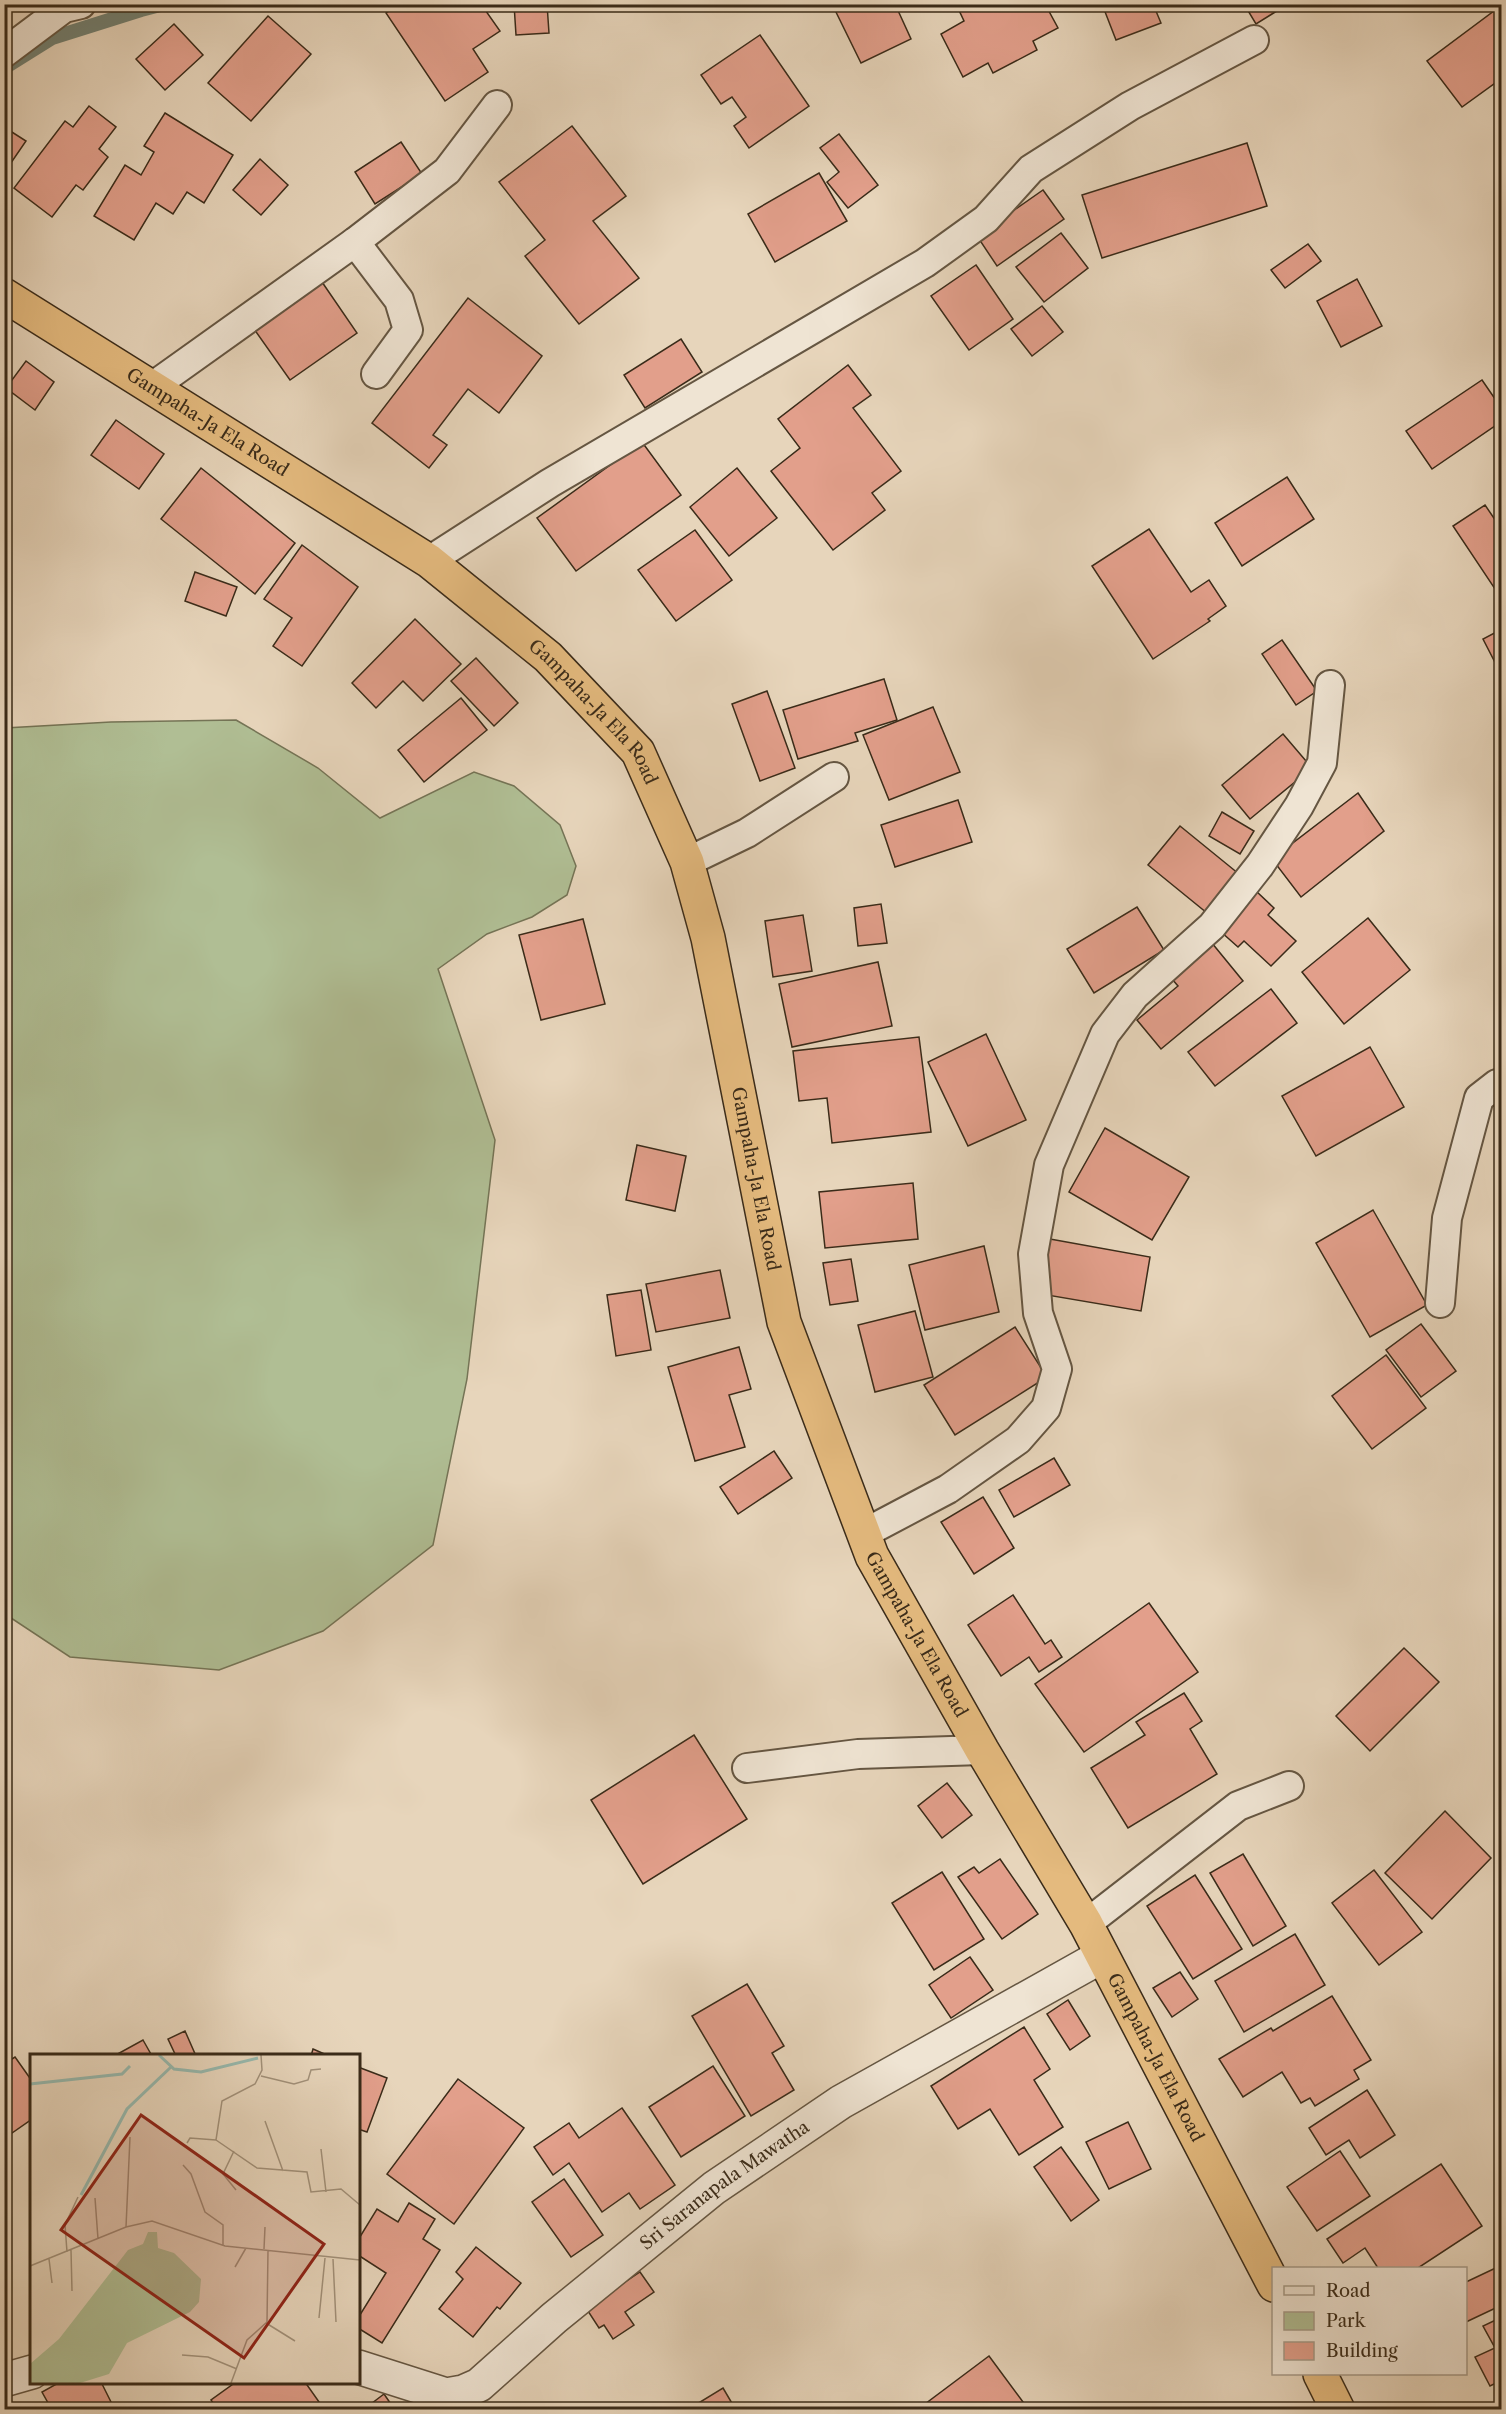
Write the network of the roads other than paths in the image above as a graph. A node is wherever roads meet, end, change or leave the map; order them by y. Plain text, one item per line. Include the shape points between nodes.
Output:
1 (81, 4) edge
2 (1254, 40) dead end
3 (4, 53) edge
4 (497, 105) dead end
5 (355, 242) junction
6 (4, 295) edge
7 (376, 374) dead end
8 (152, 387) junction
9 (429, 561) junction
10 (1330, 685) dead end
11 (834, 777) dead end
12 (687, 862) junction
13 (1502, 1083) edge
14 (1440, 1303) dead end
15 (863, 1534) junction
16 (982, 1750) junction
17 (747, 1768) dead end
18 (1289, 1786) dead end
19 (1086, 1924) junction
20 (1102, 1956) junction
21 (1272, 2281) edge
22 (360, 2368) edge
23 (30, 2373) edge
24 (1321, 2375) edge
25 (4, 2380) edge
26 (447, 2402) edge
27 (1338, 2409) edge

1 - 3 lane via 64,8
2 - 9 lane via 1130,106 1031,170 986,219 926,263 550,483
4 - 5 lane via 447,171
5 - 7 lane via 399,300 408,330
5 - 8 lane
6 - 8 highway, Gampaha-Ja Ela Road
8 - 9 highway, Gampaha-Ja Ela Road
9 - 12 highway, Gampaha-Ja Ela Road via 548,657 638,752
10 - 15 lane via 1322,763 1299,806 1260,866 1212,926 1135,996 1105,1034 1049,1165 1033,1254 1038,1313 1057,1369 1046,1408 1018,1440 957,1483
11 - 12 lane via 747,833
12 - 15 highway, Gampaha-Ja Ela Road via 708,938 784,1322
13 - 14 lane via 1479,1098 1447,1218
15 - 16 highway, Gampaha-Ja Ela Road
16 - 17 lane via 858,1754
16 - 19 highway, Gampaha-Ja Ela Road
18 - 19 lane via 1238,1806
19 - 20 highway, Gampaha-Ja Ela Road
20 - 21 highway, Gampaha-Ja Ela Road
20 - 26 street, Sri Saranapala Mawatha via 841,2102 714,2188 562,2311 479,2385
22 - 26 street, Sri Saranapala Mawatha
23 - 25 street
24 - 27 highway

